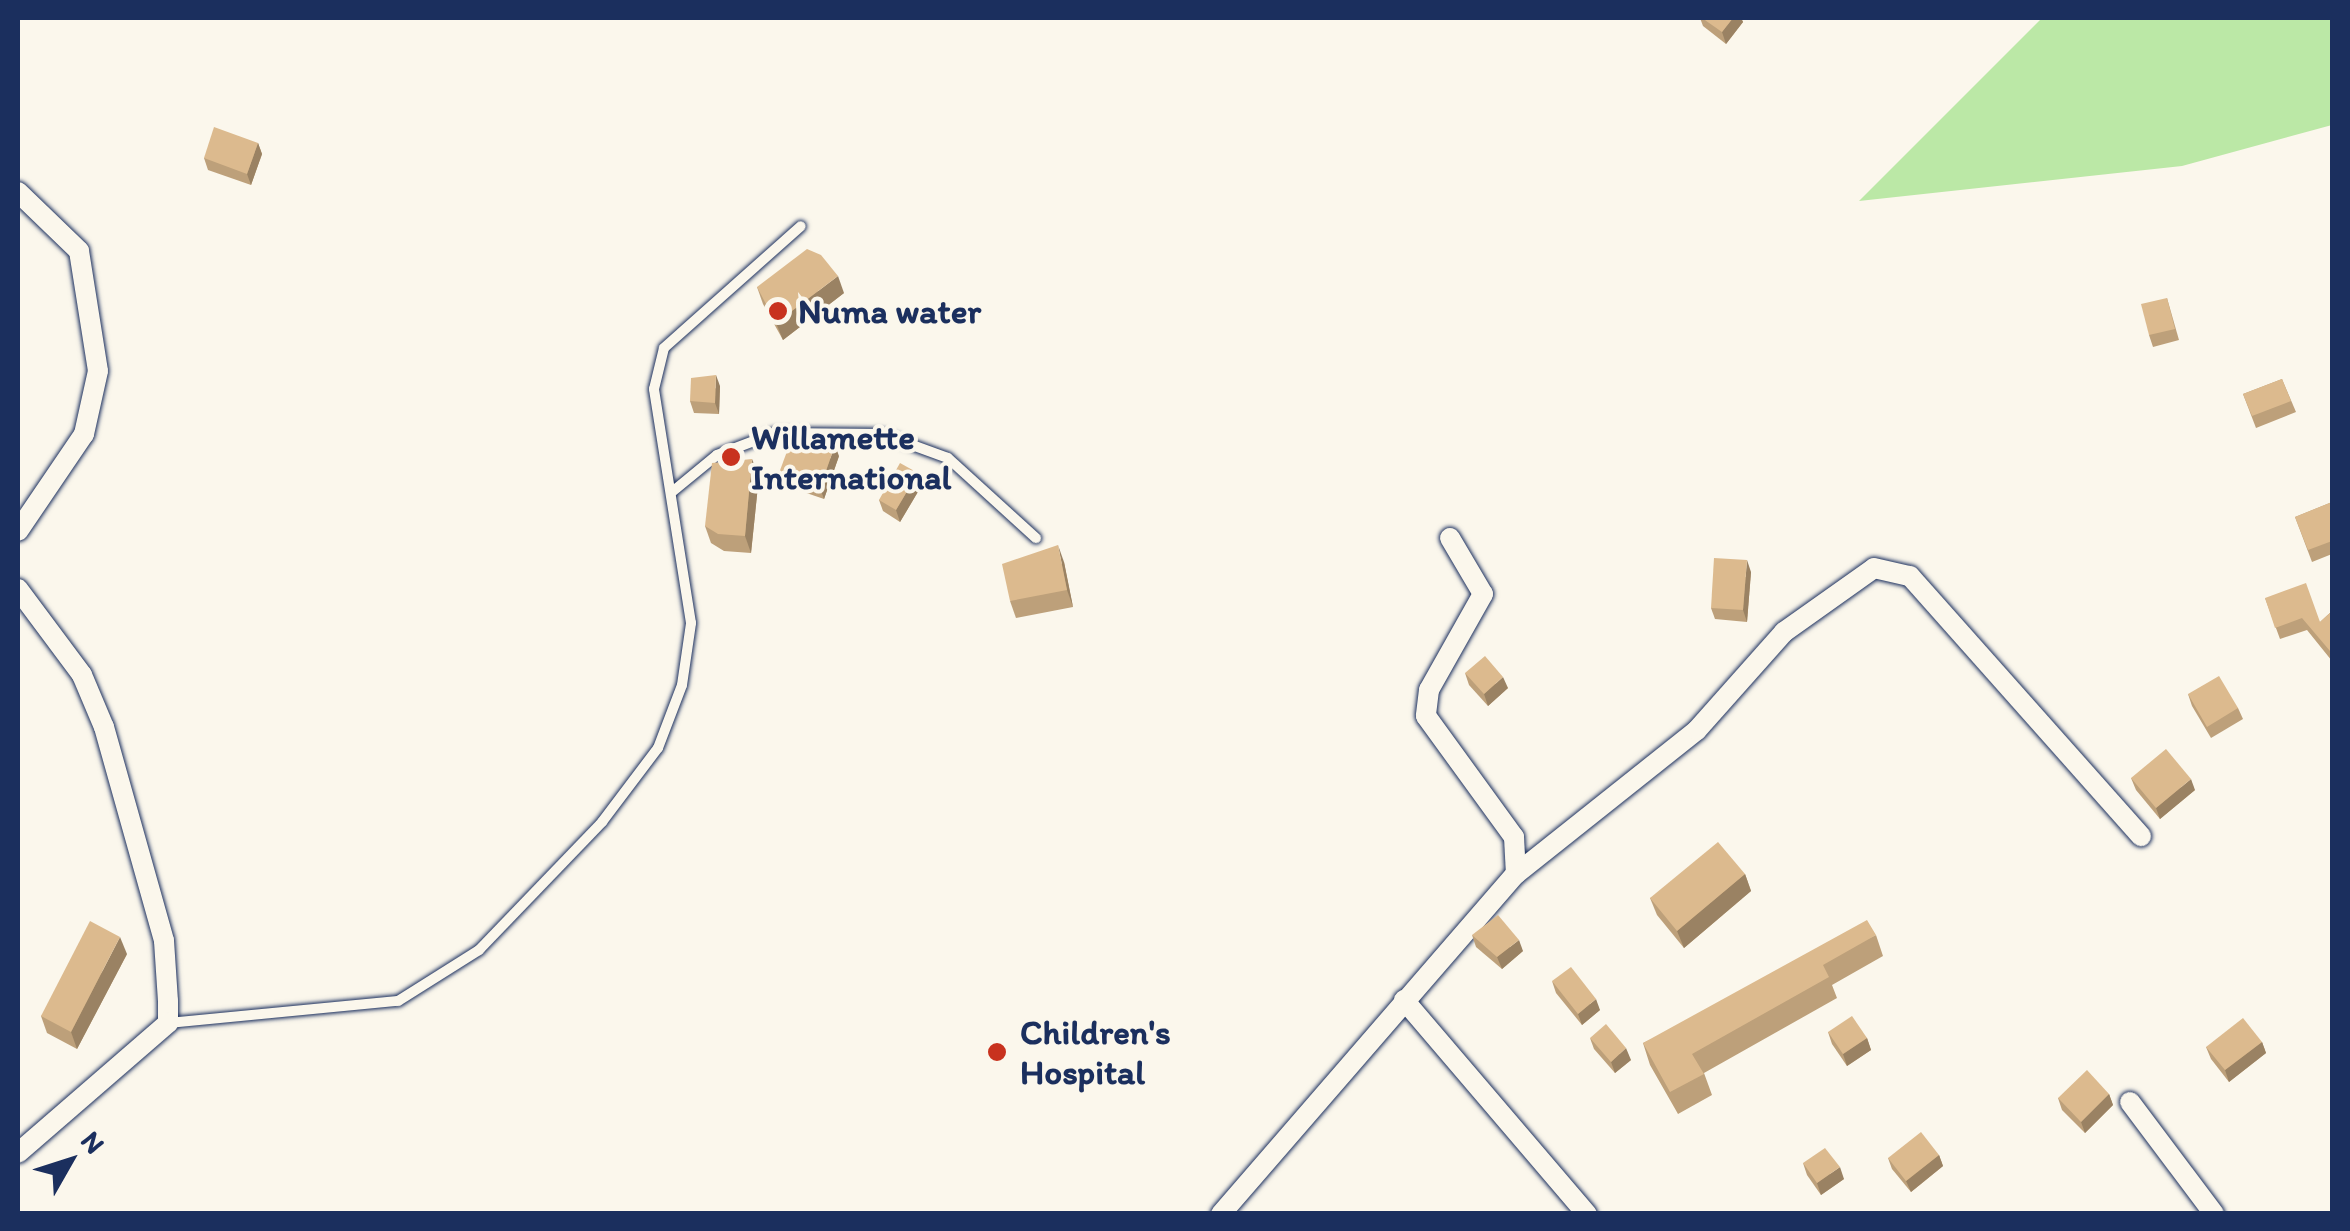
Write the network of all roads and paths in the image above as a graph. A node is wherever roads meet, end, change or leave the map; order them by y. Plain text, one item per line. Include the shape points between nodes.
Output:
1 (18, 193) edge
2 (801, 226) dead end
3 (672, 492) junction
4 (18, 530) edge
5 (1036, 538) dead end
6 (1450, 538) dead end
7 (18, 589) edge
8 (2141, 836) dead end
9 (1516, 874) junction
10 (1404, 1000) junction
11 (168, 1023) junction
12 (2130, 1102) dead end
13 (18, 1152) edge
14 (1221, 1214) edge
15 (1588, 1214) edge
16 (2214, 1214) edge

1 - 4 street via 80,251 98,371 84,434
2 - 3 lane via 664,348 654,389
3 - 5 lane via 716,455 775,433 882,434 948,458
3 - 11 lane via 691,623 682,685 658,748 602,822 479,950 398,1000
6 - 9 street via 1483,594 1429,690 1426,716 1514,837
7 - 11 street via 82,675 104,727 164,942
8 - 9 street via 1910,576 1890,565 1784,632 1696,730
9 - 10 street
10 - 14 street
10 - 15 street
11 - 13 street
12 - 16 street

